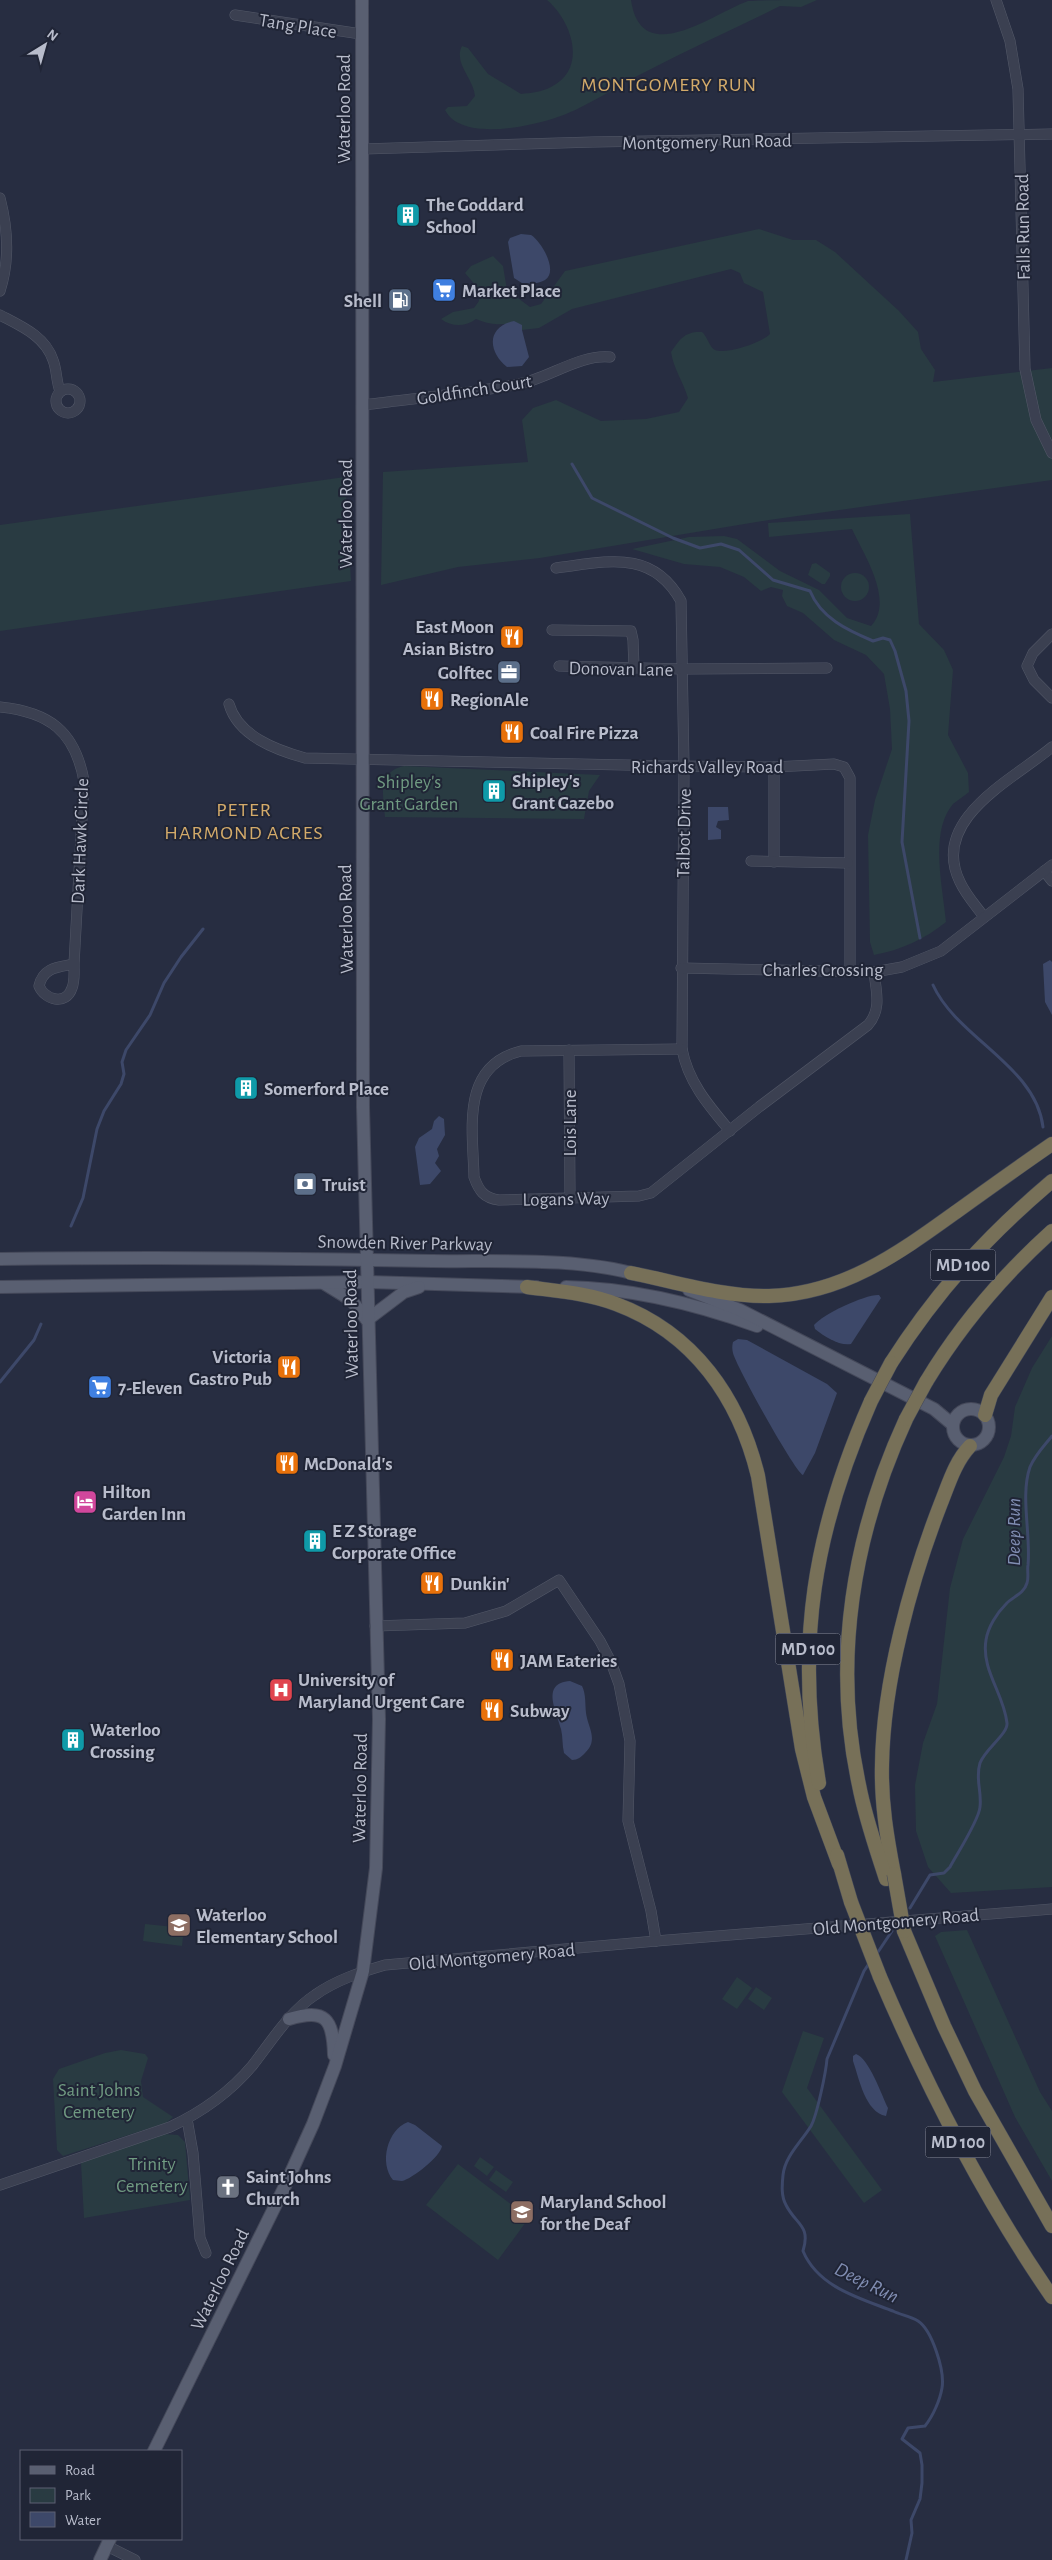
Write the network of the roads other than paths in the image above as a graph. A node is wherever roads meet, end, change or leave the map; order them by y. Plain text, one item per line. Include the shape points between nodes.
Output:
1 (362, 0) edge
2 (996, 0) edge
3 (235, 15) dead end
4 (361, 34) junction
5 (1052, 134) edge
6 (1020, 135) junction
7 (363, 149) junction
8 (0, 198) edge
9 (0, 291) edge
10 (0, 315) edge
11 (610, 357) dead end
12 (60, 391) dead end
13 (364, 405) junction
14 (1052, 452) edge
15 (556, 568) dead end
16 (552, 630) dead end
17 (1052, 634) edge
18 (559, 666) dead end
19 (634, 668) junction
20 (827, 668) dead end
21 (684, 669) junction
22 (1052, 698) edge
23 (229, 704) dead end
24 (0, 707) edge
25 (1052, 746) edge
26 (363, 758) junction
27 (684, 766) junction
28 (774, 767) junction
29 (751, 861) dead end
30 (774, 862) junction
31 (848, 863) junction
32 (1048, 868) edge
33 (1052, 881) edge
34 (984, 917) junction
35 (74, 964) dead end
36 (681, 968) junction
37 (850, 972) junction
38 (874, 972) junction
39 (682, 1049) junction
40 (569, 1050) junction
41 (730, 1131) junction
42 (1052, 1144) edge
43 (1052, 1181) edge
44 (570, 1197) junction
45 (1052, 1231) edge
46 (0, 1259) edge
47 (367, 1260) junction
48 (631, 1273) junction
49 (368, 1282) junction
50 (323, 1283) junction
51 (429, 1284) junction
52 (0, 1287) edge
53 (527, 1287) junction
54 (1052, 1297) edge
55 (367, 1320) junction
56 (794, 1340) junction
57 (934, 1409) junction
58 (960, 1412) junction
59 (985, 1415) junction
60 (952, 1424) junction
61 (970, 1446) junction
62 (375, 1626) junction
63 (839, 1864) junction
64 (890, 1877) junction
65 (1052, 1909) edge
66 (656, 1940) junction
67 (363, 1971) junction
68 (289, 2020) junction
69 (335, 2066) junction
70 (187, 2119) junction
71 (0, 2185) edge
72 (1052, 2226) edge
73 (206, 2253) dead end
74 (1052, 2297) edge
75 (154, 2450) edge
76 (109, 2542) edge
77 (100, 2560) edge
78 (135, 2560) edge

1 - 4 main road, Waterloo Road
2 - 6 street, Falls Run Road via 1014,61
3 - 4 street, Tang Place
4 - 7 main road, Waterloo Road
5 - 6 street, Montgomery Run Road
6 - 7 street, Montgomery Run Road
6 - 14 street, Falls Run Road via 1025,369 1036,420
7 - 13 main road, Waterloo Road
8 - 9 street via 8,231 8,252
10 - 12 street via 31,332 44,344 53,360
11 - 13 street, Goldfinch Court via 586,359 550,375 517,384
13 - 26 main road, Waterloo Road
15 - 21 street, Talbot Drive via 625,560 650,571 670,585 681,601
16 - 19 street via 631,631
17 - 22 street via 1033,653 1027,666 1034,680
18 - 19 street, Donovan Lane
19 - 21 street, Donovan Lane
20 - 21 street, Donovan Lane
21 - 27 street, Talbot Drive
23 - 26 street, Richards Valley Road via 234,718 242,726 278,750 305,758
24 - 35 street, Dark Hawk Circle via 26,710 54,724 73,744 78,756 84,781
25 - 34 street via 978,803 959,831 955,853 957,872
26 - 27 street, Richards Valley Road
26 - 47 main road, Waterloo Road via 363,1107
27 - 28 street, Richards Valley Road
27 - 36 street, Talbot Drive
28 - 30 street
28 - 31 street, Richards Valley Road via 834,764 844,767 850,778
29 - 30 street
30 - 31 street
31 - 37 street, Richards Valley Road
32 - 33 street
32 - 34 street, Charles Crossing
34 - 38 street, Charles Crossing via 941,951 902,967
36 - 37 street, Charles Crossing
36 - 39 street, Talbot Drive
37 - 38 street, Charles Crossing
38 - 41 street, Logans Way via 878,1006 868,1025
39 - 40 street, Logans Way
39 - 41 street, Talbot Drive via 691,1078
40 - 44 street, Lois Lane
40 - 44 street, Logans Way via 507,1054 484,1074 476,1089 473,1107 474,1177 482,1193 499,1200
41 - 44 street, Logans Way via 651,1193
42 - 48 highway via 907,1248 881,1264 828,1287 769,1296
43 - 63 highway, MD 100, bridge via 995,1230 960,1268 891,1363 848,1455 828,1518 818,1560 808,1653 813,1746 821,1794
45 - 64 highway, MD 100, bridge via 990,1292 951,1342 926,1382 889,1456 865,1530 856,1570 847,1654 847,1698 858,1784
46 - 47 main road, Snowden River Parkway via 185,1257
47 - 48 main road, Snowden River Parkway via 539,1263
47 - 49 main road, Waterloo Road
48 - 56 main road, Snowden River Parkway via 740,1310
49 - 50 main road, Snowden River Parkway
49 - 51 main road, Snowden River Parkway
49 - 55 main road, Waterloo Road
50 - 52 main road, Snowden River Parkway
50 - 55 main road via 351,1300
51 - 53 main road, Snowden River Parkway
51 - 55 main road via 404,1292
53 - 56 main road, Snowden River Parkway via 590,1288 640,1294 712,1312
53 - 63 highway via 588,1296 617,1304 644,1318 692,1352 728,1396 750,1443 758,1476 802,1749 814,1797
54 - 59 highway via 991,1395
55 - 62 main road, Waterloo Road
56 - 57 main road, Snowden River Parkway
57 - 58 main road, Snowden River Parkway
57 - 60 main road, Snowden River Parkway
58 - 59 main road, Snowden River Parkway via 974,1409
58 - 60 main road
59 - 61 main road via 988,1432 981,1442
60 - 61 main road, Snowden River Parkway via 958,1441
61 - 64 highway via 955,1468 923,1554 892,1678 882,1781
62 - 66 street via 473,1621 506,1612 559,1580 600,1641 619,1684 630,1742 628,1821
62 - 67 main road, Waterloo Road via 379,1718 378,1831
63 - 74 highway, MD 100, bridge via 880,1978 942,2114 985,2192
64 - 72 highway, MD 100, bridge via 906,1937 976,2091
65 - 66 street, Old Montgomery Road
66 - 67 street, Old Montgomery Road via 385,1966
67 - 68 street, Old Montgomery Road via 314,1995
67 - 69 main road, Waterloo Road
68 - 69 main road via 313,2014 330,2022 334,2034
68 - 70 street, Old Montgomery Road via 250,2068 212,2102
69 - 75 main road, Waterloo Road via 284,2188
70 - 71 street, Old Montgomery Road
70 - 73 street via 194,2153 200,2238
76 - 77 main road
76 - 78 street

